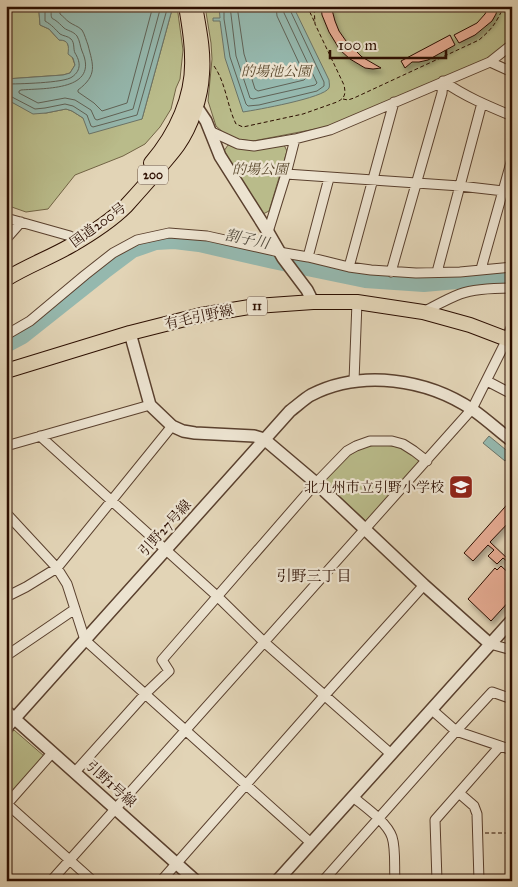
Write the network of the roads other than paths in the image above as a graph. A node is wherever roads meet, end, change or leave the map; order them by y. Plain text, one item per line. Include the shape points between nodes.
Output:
1 (186, 6) edge
2 (196, 6) edge
3 (512, 43) edge
4 (490, 62) junction
5 (512, 72) edge
6 (443, 82) junction
7 (394, 102) junction
8 (482, 103) junction
9 (191, 105) junction
10 (512, 116) edge
11 (210, 131) junction
12 (295, 139) junction
13 (512, 159) edge
14 (286, 174) junction
15 (329, 178) junction
16 (373, 180) junction
17 (417, 183) junction
18 (460, 186) junction
19 (507, 191) edge
20 (6, 218) edge
21 (21, 222) junction
22 (268, 232) junction
23 (70, 236) junction
24 (6, 239) edge
25 (281, 255) junction
26 (308, 257) junction
27 (349, 267) junction
28 (512, 267) edge
29 (6, 268) edge
30 (481, 269) junction
31 (391, 272) junction
32 (437, 272) junction
33 (6, 279) edge
34 (512, 288) edge
35 (314, 302) junction
36 (357, 302) junction
37 (424, 312) junction
38 (130, 333) junction
39 (6, 335) edge
40 (511, 337) edge
41 (6, 371) edge
42 (354, 381) junction
43 (487, 381) junction
44 (512, 394) edge
45 (150, 405) junction
46 (472, 409) junction
47 (172, 426) junction
48 (40, 436) junction
49 (264, 439) junction
50 (512, 441) edge
51 (6, 446) edge
52 (427, 461) junction
53 (316, 484) junction
54 (111, 501) junction
55 (6, 513) edge
56 (365, 529) junction
57 (166, 550) junction
58 (56, 568) junction
59 (424, 585) junction
60 (6, 597) edge
61 (218, 597) junction
62 (75, 609) junction
63 (512, 620) edge
64 (85, 640) junction
65 (264, 642) junction
66 (490, 644) junction
67 (512, 650) edge
68 (6, 656) edge
69 (146, 694) junction
70 (325, 695) junction
71 (512, 698) edge
72 (432, 709) junction
73 (11, 715) edge
74 (6, 728) edge
75 (186, 730) junction
76 (456, 731) junction
77 (500, 746) junction
78 (512, 750) edge
79 (52, 753) junction
80 (391, 754) junction
81 (75, 772) junction
82 (246, 784) junction
83 (459, 793) junction
84 (353, 797) junction
85 (7, 803) edge
86 (116, 808) junction
87 (379, 819) junction
88 (311, 843) junction
89 (70, 860) junction
90 (176, 864) junction
91 (51, 881) edge
92 (94, 881) edge
93 (161, 881) edge
94 (196, 881) edge
95 (277, 881) edge
96 (323, 881) edge
97 (395, 881) edge
98 (437, 881) edge
99 (479, 881) edge

1 - 9 main road, 国道200号 / 200 via 193,58
2 - 9 main road, 国道200号 / 200 via 202,74 201,86
3 - 4 street
4 - 5 street
4 - 6 street
6 - 7 street
6 - 8 street
6 - 17 street
7 - 12 street via 330,130
7 - 16 street
8 - 10 street
8 - 18 street
9 - 11 street
9 - 23 main road, 国道200号 / 200 via 165,145 127,191 106,212
9 - 33 main road, 国道200号 / 200 via 186,131 177,146 124,208 70,246
11 - 12 street via 238,144 254,146
11 - 22 street via 220,156
12 - 14 street
13 - 19 street
14 - 15 street
14 - 22 street
15 - 16 street
15 - 26 street
16 - 17 street
16 - 27 street
17 - 18 street
17 - 31 street
18 - 19 street
18 - 32 street
19 - 30 street
20 - 21 street
21 - 23 street
21 - 24 street
22 - 25 street
23 - 29 main road, 国道200号 / 200
25 - 26 street
25 - 35 street
25 - 39 street via 208,236 169,233 137,240 113,253 30,321
26 - 27 street
27 - 31 street
28 - 30 street
30 - 32 street
31 - 32 street
34 - 37 street via 462,293
35 - 36 main road, 有毛引野線 / 11
35 - 38 main road, 有毛引野線 / 11 via 256,306 201,315
36 - 37 main road, 有毛引野線 / 11
36 - 42 street
37 - 40 main road, 有毛引野線 / 11
38 - 41 main road, 有毛引野線 / 11
38 - 45 street
40 - 43 street
42 - 46 street, 引野27号線 via 378,380 425,387
42 - 49 street, 引野27号線 via 310,396 290,411
43 - 44 street
43 - 46 street
45 - 47 street
45 - 48 street
46 - 50 street, 引野27号線
46 - 52 street
47 - 49 street via 195,433
47 - 54 street
48 - 51 street
48 - 54 street
49 - 53 street
49 - 57 street, 引野27号線
52 - 53 street via 403,444 370,441 347,451
52 - 56 street
53 - 56 street
53 - 61 street
54 - 57 street
54 - 58 street
55 - 58 street
56 - 59 street
56 - 65 street
57 - 61 street
57 - 64 street, 引野27号線
58 - 60 street
58 - 62 street via 67,584
59 - 66 street
59 - 70 street
61 - 65 street
61 - 69 street via 162,660 169,671
62 - 64 street
62 - 68 street
63 - 66 street
64 - 69 street
64 - 73 street, 引野27号線
65 - 70 street
65 - 75 street
66 - 67 street
66 - 72 street
69 - 75 street
69 - 81 street
70 - 80 street
70 - 82 street
71 - 76 street via 492,692
72 - 76 street
72 - 80 street
73 - 74 street, 引野27号線
73 - 79 street, 引野1号線
75 - 82 street
75 - 86 street
76 - 77 street
76 - 87 street
77 - 78 street
77 - 83 street
79 - 81 street, 引野1号線
79 - 85 street
80 - 84 street
81 - 86 street, 引野1号線
82 - 88 street
82 - 90 street
83 - 98 street via 435,820
83 - 99 street via 474,806 477,814
84 - 87 street
84 - 88 street
85 - 89 street
86 - 89 street
86 - 90 street, 引野1号線
87 - 96 street
87 - 97 street via 394,843
88 - 95 street
89 - 91 street
89 - 92 street
90 - 93 street
90 - 94 street, 引野1号線

